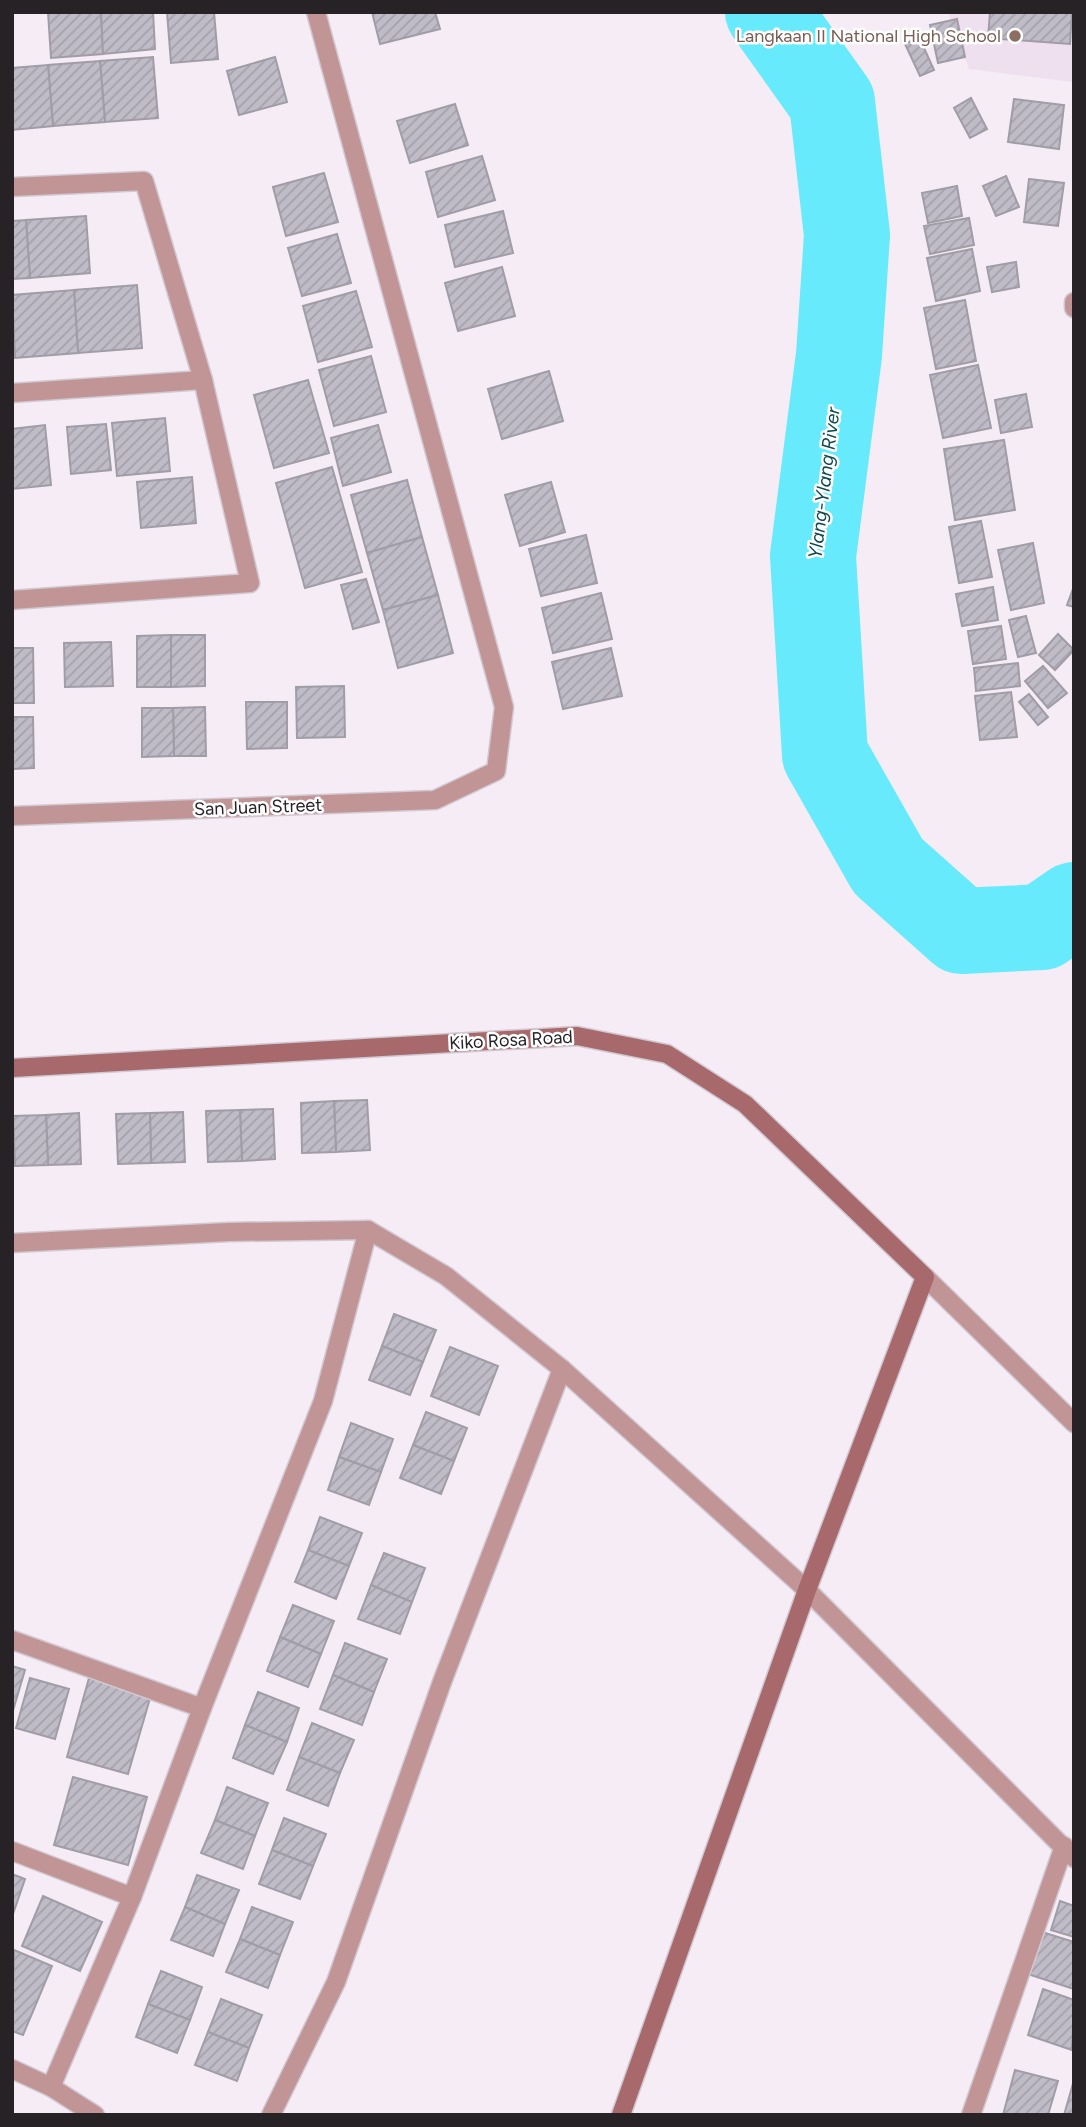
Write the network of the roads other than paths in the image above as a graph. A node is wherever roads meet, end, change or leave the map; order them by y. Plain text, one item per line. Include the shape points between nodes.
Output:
1 (316, 12) edge
2 (12, 187) edge
3 (1074, 302) edge
4 (1073, 308) edge
5 (203, 380) junction
6 (12, 393) edge
7 (12, 600) edge
8 (12, 816) edge
9 (12, 1069) edge
10 (368, 1230) junction
11 (12, 1243) edge
12 (925, 1277) junction
13 (562, 1369) junction
14 (1074, 1423) edge
15 (807, 1590) junction
16 (12, 1640) edge
17 (202, 1708) junction
18 (12, 1851) edge
19 (1069, 1852) edge
20 (132, 1897) junction
21 (12, 2069) edge
22 (51, 2087) junction
23 (95, 2115) edge
24 (271, 2115) edge
25 (621, 2115) edge
26 (971, 2115) edge

1 - 8 street, San Juan Street via 504,707 496,771 435,800
2 - 5 street via 144,181
3 - 4 street
5 - 6 street
5 - 7 street via 250,583
9 - 12 street, Kiko Rosa Road via 577,1036 667,1054 745,1104
10 - 11 street
10 - 13 street via 446,1276
10 - 17 street via 323,1401
12 - 14 street
12 - 15 street
13 - 15 street
13 - 24 street via 442,1682 336,1982
15 - 19 street
15 - 25 street
16 - 17 street
17 - 20 street
18 - 20 street
19 - 26 street
20 - 22 street
21 - 22 street
22 - 23 street

